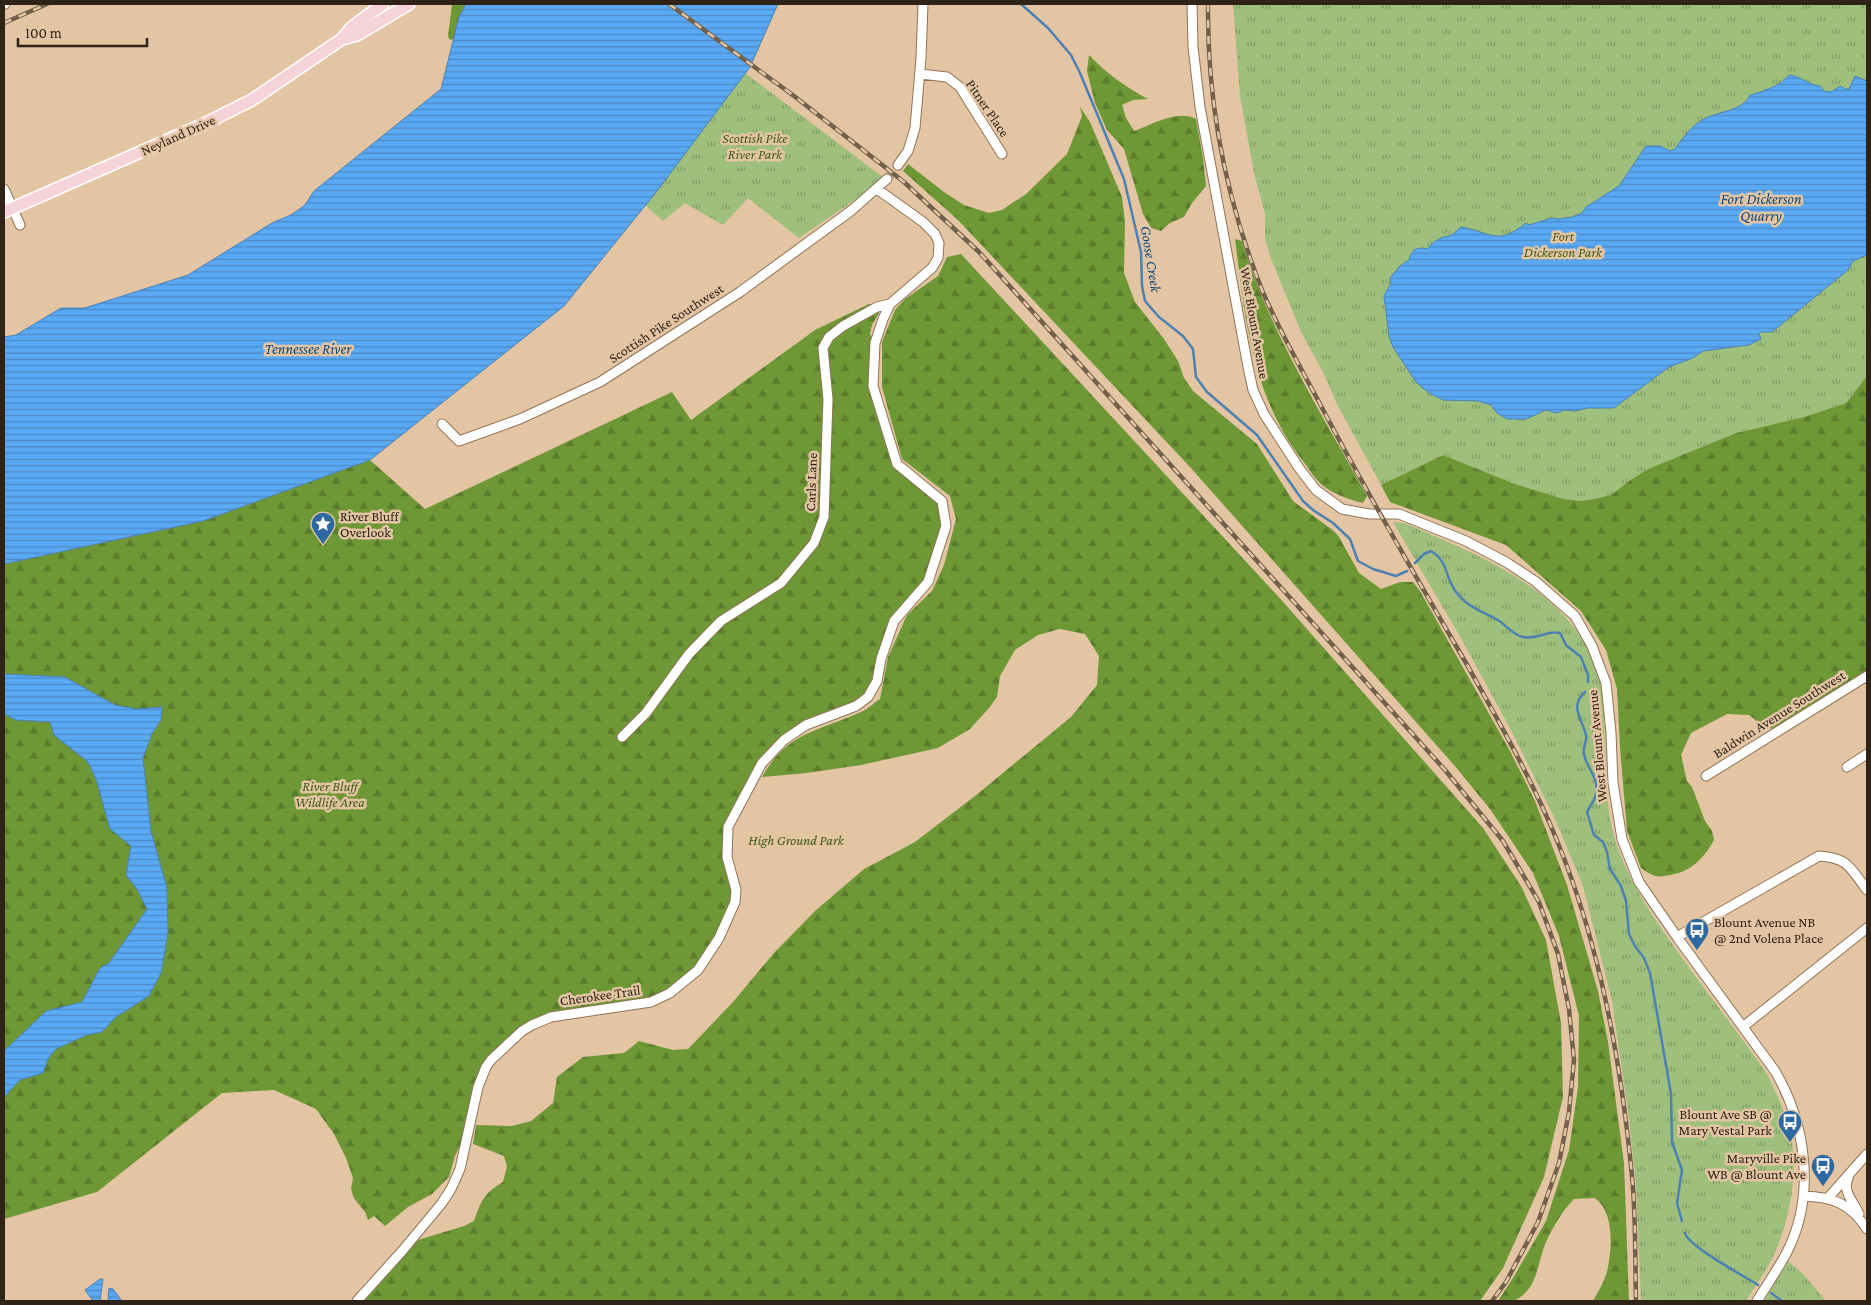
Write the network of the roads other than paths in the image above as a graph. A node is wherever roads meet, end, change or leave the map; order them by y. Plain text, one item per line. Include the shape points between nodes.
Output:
1 (383, 4) edge
2 (409, 4) edge
3 (923, 4) edge
4 (1192, 4) edge
5 (342, 39) junction
6 (920, 74) junction
7 (1002, 154) dead end
8 (898, 165) tunnel mouth
9 (887, 179) tunnel mouth
10 (4, 189) edge
11 (877, 190) junction
12 (8, 210) edge
13 (20, 225) dead end
14 (890, 304) junction
15 (442, 424) dead end
16 (1867, 676) edge
17 (622, 737) dead end
18 (1867, 754) edge
19 (1847, 767) dead end
20 (1706, 776) dead end
21 (1867, 890) edge
22 (1867, 928) edge
23 (1677, 937) junction
24 (1744, 1026) junction
25 (1867, 1154) edge
26 (1850, 1173) junction
27 (1803, 1196) junction
28 (1828, 1198) junction
29 (1861, 1219) junction
30 (1867, 1229) edge
31 (357, 1301) edge
32 (1757, 1301) edge

1 - 5 main road, Neyland Drive via 352,27
2 - 5 main road, Neyland Drive via 357,35
3 - 6 street
4 - 23 street, West Blount Avenue via 1200,107 1248,367 1253,390 1264,414 1316,490 1342,509 1369,514 1399,514 1466,541 1535,581 1574,616 1592,646 1606,683 1613,783 1622,839 1639,882
5 - 12 main road, Neyland Drive via 252,100
6 - 7 street, Pitner Place via 947,78 960,87
6 - 8 street via 912,139
9 - 11 street, Scottish Pike Southwest
10 - 12 street
11 - 14 street, Cherokee Trail via 929,228 935,234 939,249 932,268
11 - 15 street, Scottish Pike Southwest via 740,292 600,382 520,419 459,440
12 - 13 street
14 - 17 street, Carls Lane via 877,307 843,326 829,337 823,348 828,399 824,517 814,543 781,583 714,628
14 - 31 street, Cherokee Trail via 875,343 874,386 897,464 942,501 946,526 928,582 894,620 877,682 868,698 856,706 806,725 784,740 762,763 728,827 728,857 736,890 735,902 720,938 698,970 670,993 651,1002 550,1016 532,1025 491,1060 481,1078 460,1169 451,1189
16 - 20 street, Baldwin Avenue Southwest
18 - 19 street
21 - 23 street via 1844,861 1819,856
22 - 24 street
23 - 24 street, West Blount Avenue
24 - 27 street, West Blount Avenue via 1775,1071 1798,1121 1803,1151
25 - 26 street
26 - 28 street
26 - 29 street via 1846,1189
27 - 28 street
27 - 32 street, West Blount Avenue via 1799,1222 1787,1251
28 - 29 street via 1844,1205
29 - 30 street

